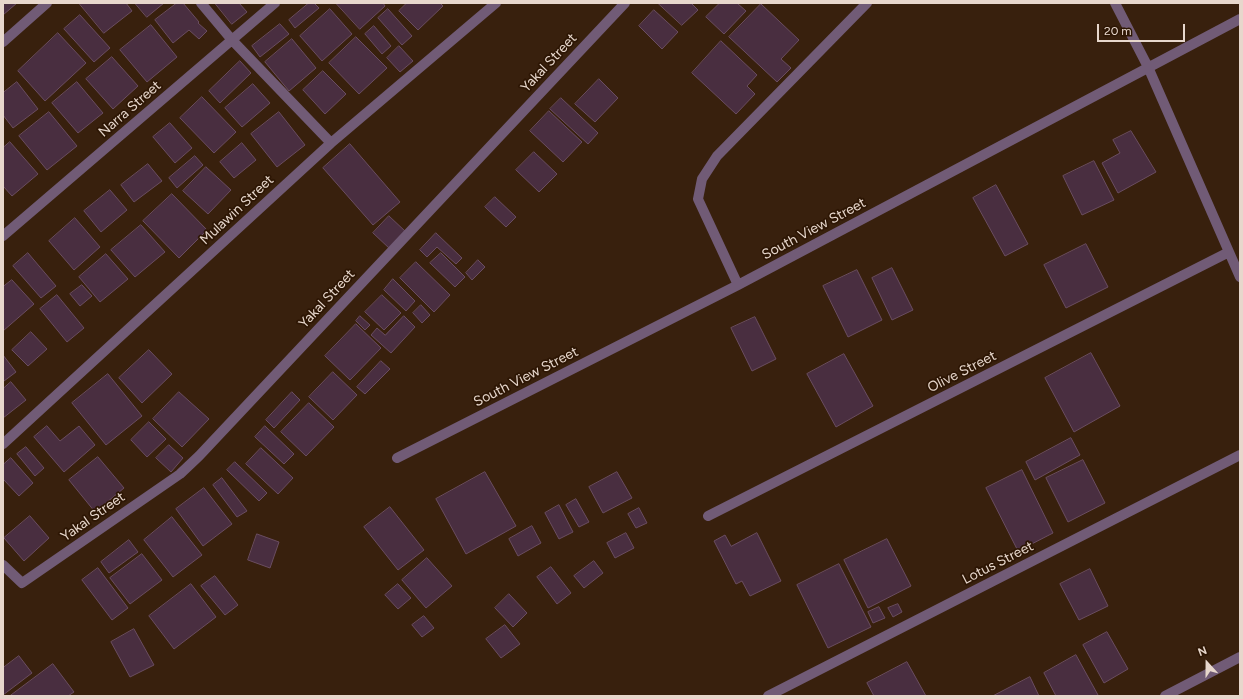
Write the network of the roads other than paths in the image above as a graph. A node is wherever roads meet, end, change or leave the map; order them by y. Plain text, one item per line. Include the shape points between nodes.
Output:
1 (47, 3) edge
2 (201, 3) edge
3 (275, 3) edge
4 (496, 3) edge
5 (624, 3) edge
6 (867, 3) edge
7 (1115, 3) edge
8 (1240, 19) edge
9 (232, 40) junction
10 (3, 42) edge
11 (1148, 67) junction
12 (331, 143) junction
13 (3, 236) edge
14 (1229, 252) junction
15 (1240, 277) edge
16 (738, 285) junction
17 (3, 444) edge
18 (1240, 456) edge
19 (398, 458) dead end
20 (708, 516) dead end
21 (3, 565) edge
22 (1240, 657) edge
23 (768, 696) edge
24 (1165, 696) edge

1 - 10 street
2 - 9 street
3 - 9 street, Narra Street
4 - 12 street, Mulawin Street
5 - 21 street, Yakal Street via 180,474 22,583
6 - 16 street via 717,156 702,179 698,199
7 - 11 street
8 - 11 street, South View Street
9 - 12 street
9 - 13 street, Narra Street
11 - 14 street
11 - 16 street, South View Street
12 - 17 street, Mulawin Street
14 - 15 street
14 - 20 street, Olive Street
16 - 19 street, South View Street
18 - 23 street, Lotus Street
22 - 24 street

